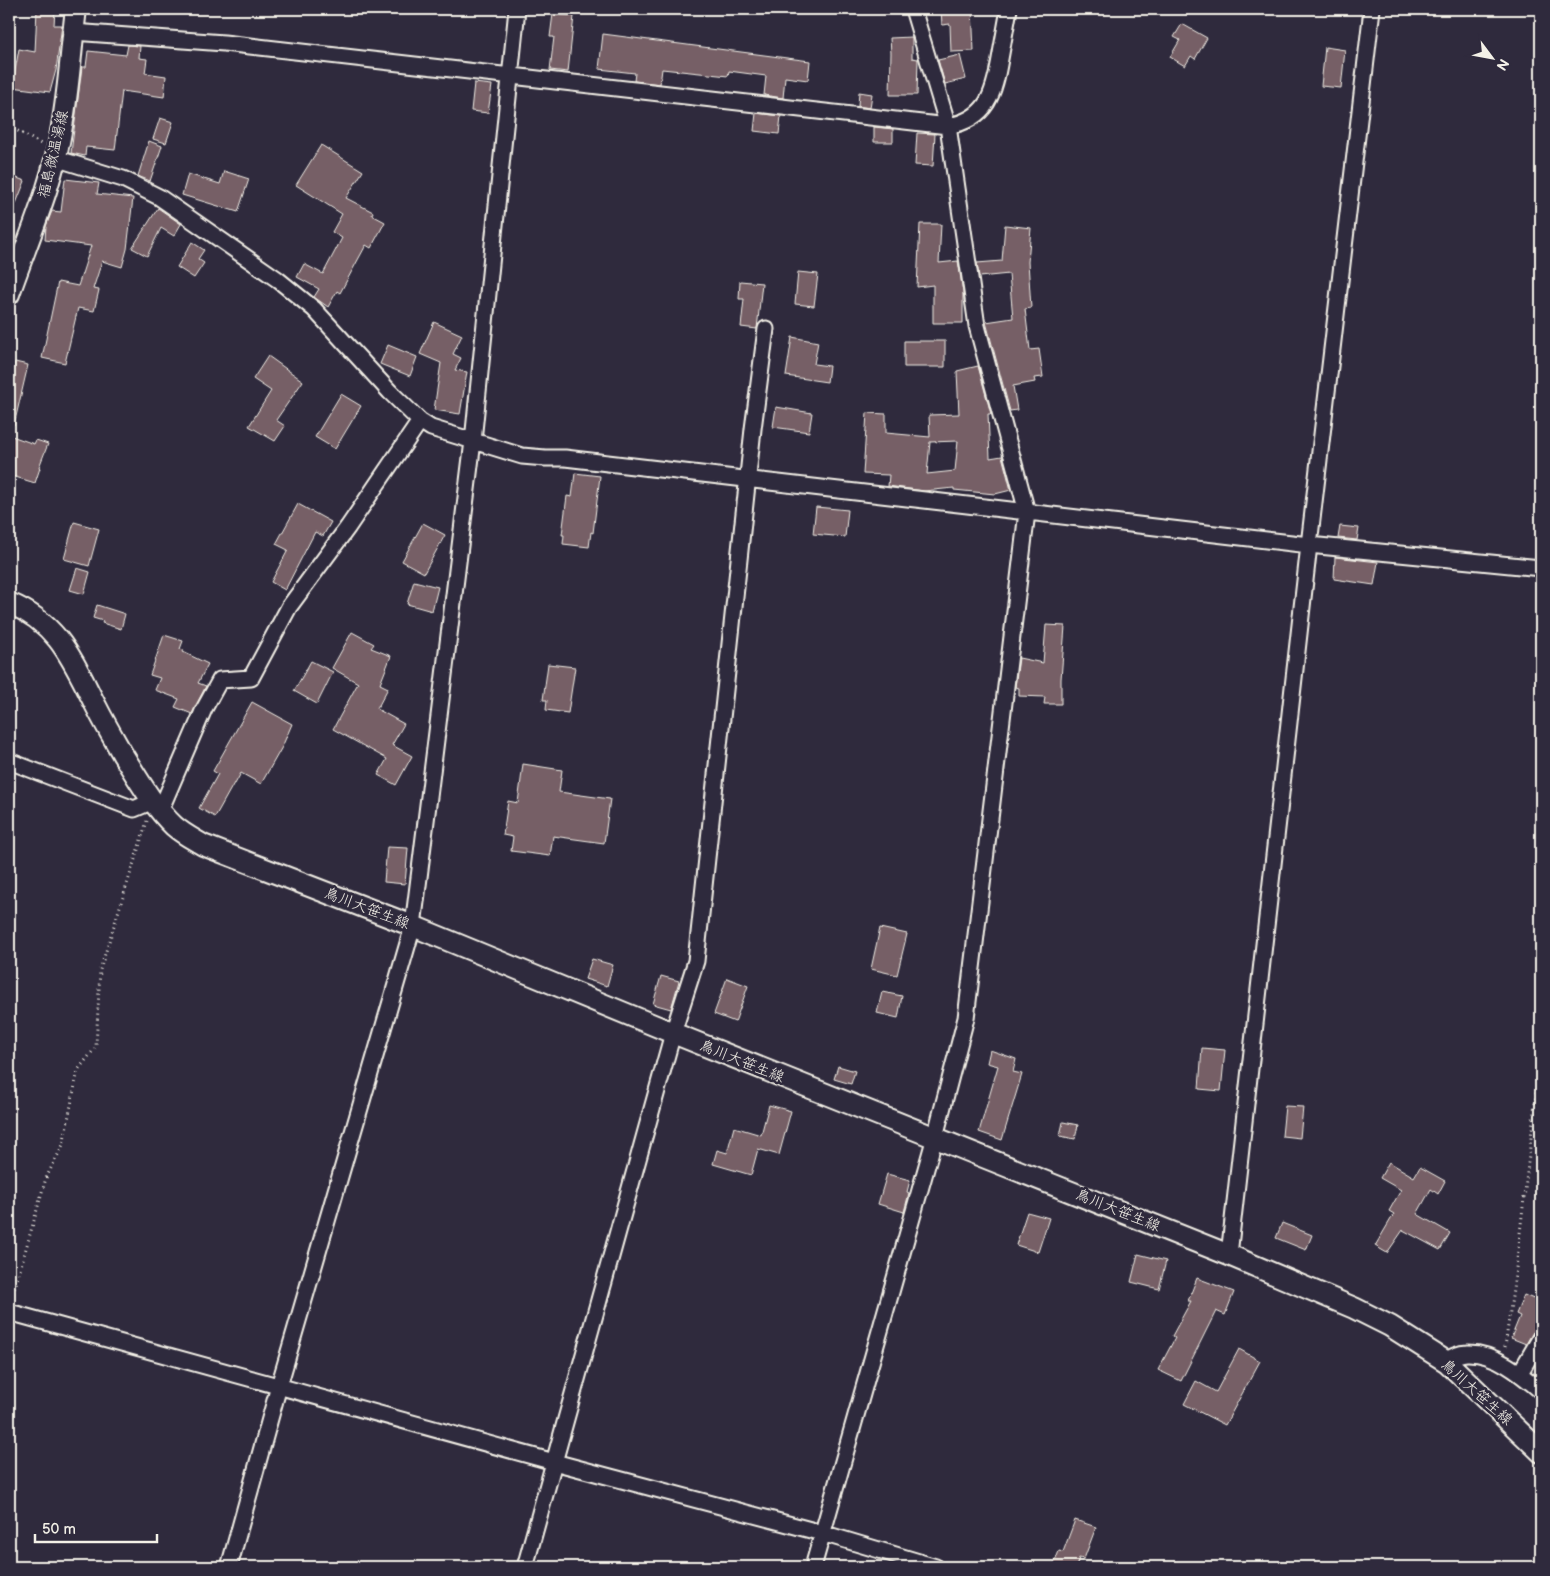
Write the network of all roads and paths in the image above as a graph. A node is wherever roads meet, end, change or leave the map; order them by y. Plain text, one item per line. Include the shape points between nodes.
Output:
1 (76, 9) edge
2 (517, 9) edge
3 (913, 9) edge
4 (1009, 9) edge
5 (1372, 9) edge
6 (73, 32) junction
7 (510, 76) junction
8 (9, 126) edge
9 (948, 126) junction
10 (56, 154) junction
11 (9, 294) edge
12 (766, 329) dead end
13 (420, 421) junction
14 (473, 441) junction
15 (747, 480) junction
16 (1027, 512) junction
17 (1309, 545) junction
18 (1541, 568) edge
19 (9, 603) edge
20 (9, 762) edge
21 (157, 806) junction
22 (413, 926) junction
23 (673, 1033) junction
24 (1541, 1051) edge
25 (935, 1137) junction
26 (1229, 1255) junction
27 (10, 1306) edge
28 (1541, 1338) edge
29 (1445, 1361) junction
30 (1503, 1363) junction
31 (1520, 1373) junction
32 (279, 1386) junction
33 (1541, 1392) edge
34 (1541, 1452) edge
35 (554, 1462) junction
36 (822, 1533) junction
37 (229, 1567) edge
38 (525, 1567) edge
39 (813, 1567) edge
40 (936, 1567) edge

1 - 6 street, 福島微温湯線
2 - 7 street
3 - 9 street
4 - 9 street via 995,87 989,101 977,114 960,124
5 - 17 street
6 - 7 street via 224,42
6 - 10 street, 福島微温湯線
7 - 9 street
7 - 14 street
8 - 10 path
9 - 16 street via 977,326
10 - 11 street, 福島微温湯線
10 - 13 street via 123,179 159,197 277,279 314,309
12 - 15 street
13 - 14 street via 431,428
13 - 21 street via 289,607 251,678 220,680
14 - 15 street via 528,457 565,458
14 - 22 street
15 - 16 street
15 - 23 street via 696,961
16 - 17 street
16 - 25 street via 966,1018
17 - 18 street
17 - 26 street
19 - 21 street, 鳥川大笹生線 via 38,618 60,639 100,715
20 - 21 street via 134,809
21 - 22 street, 鳥川大笹生線 via 174,826 203,845
21 - 27 path via 100,970 96,1047 78,1070 63,1145 46,1178
22 - 23 street, 鳥川大笹生線
22 - 32 street
23 - 25 street, 鳥川大笹生線
23 - 35 street
24 - 30 path
25 - 26 street, 鳥川大笹生線
25 - 36 street
26 - 29 street, 鳥川大笹生線 via 1390,1326
27 - 32 street
28 - 31 street
29 - 30 street via 1468,1353
29 - 34 street, 鳥川大笹生線
30 - 31 street
31 - 33 street
32 - 35 street
32 - 37 street
35 - 36 street
35 - 38 street
36 - 39 street
36 - 40 street

